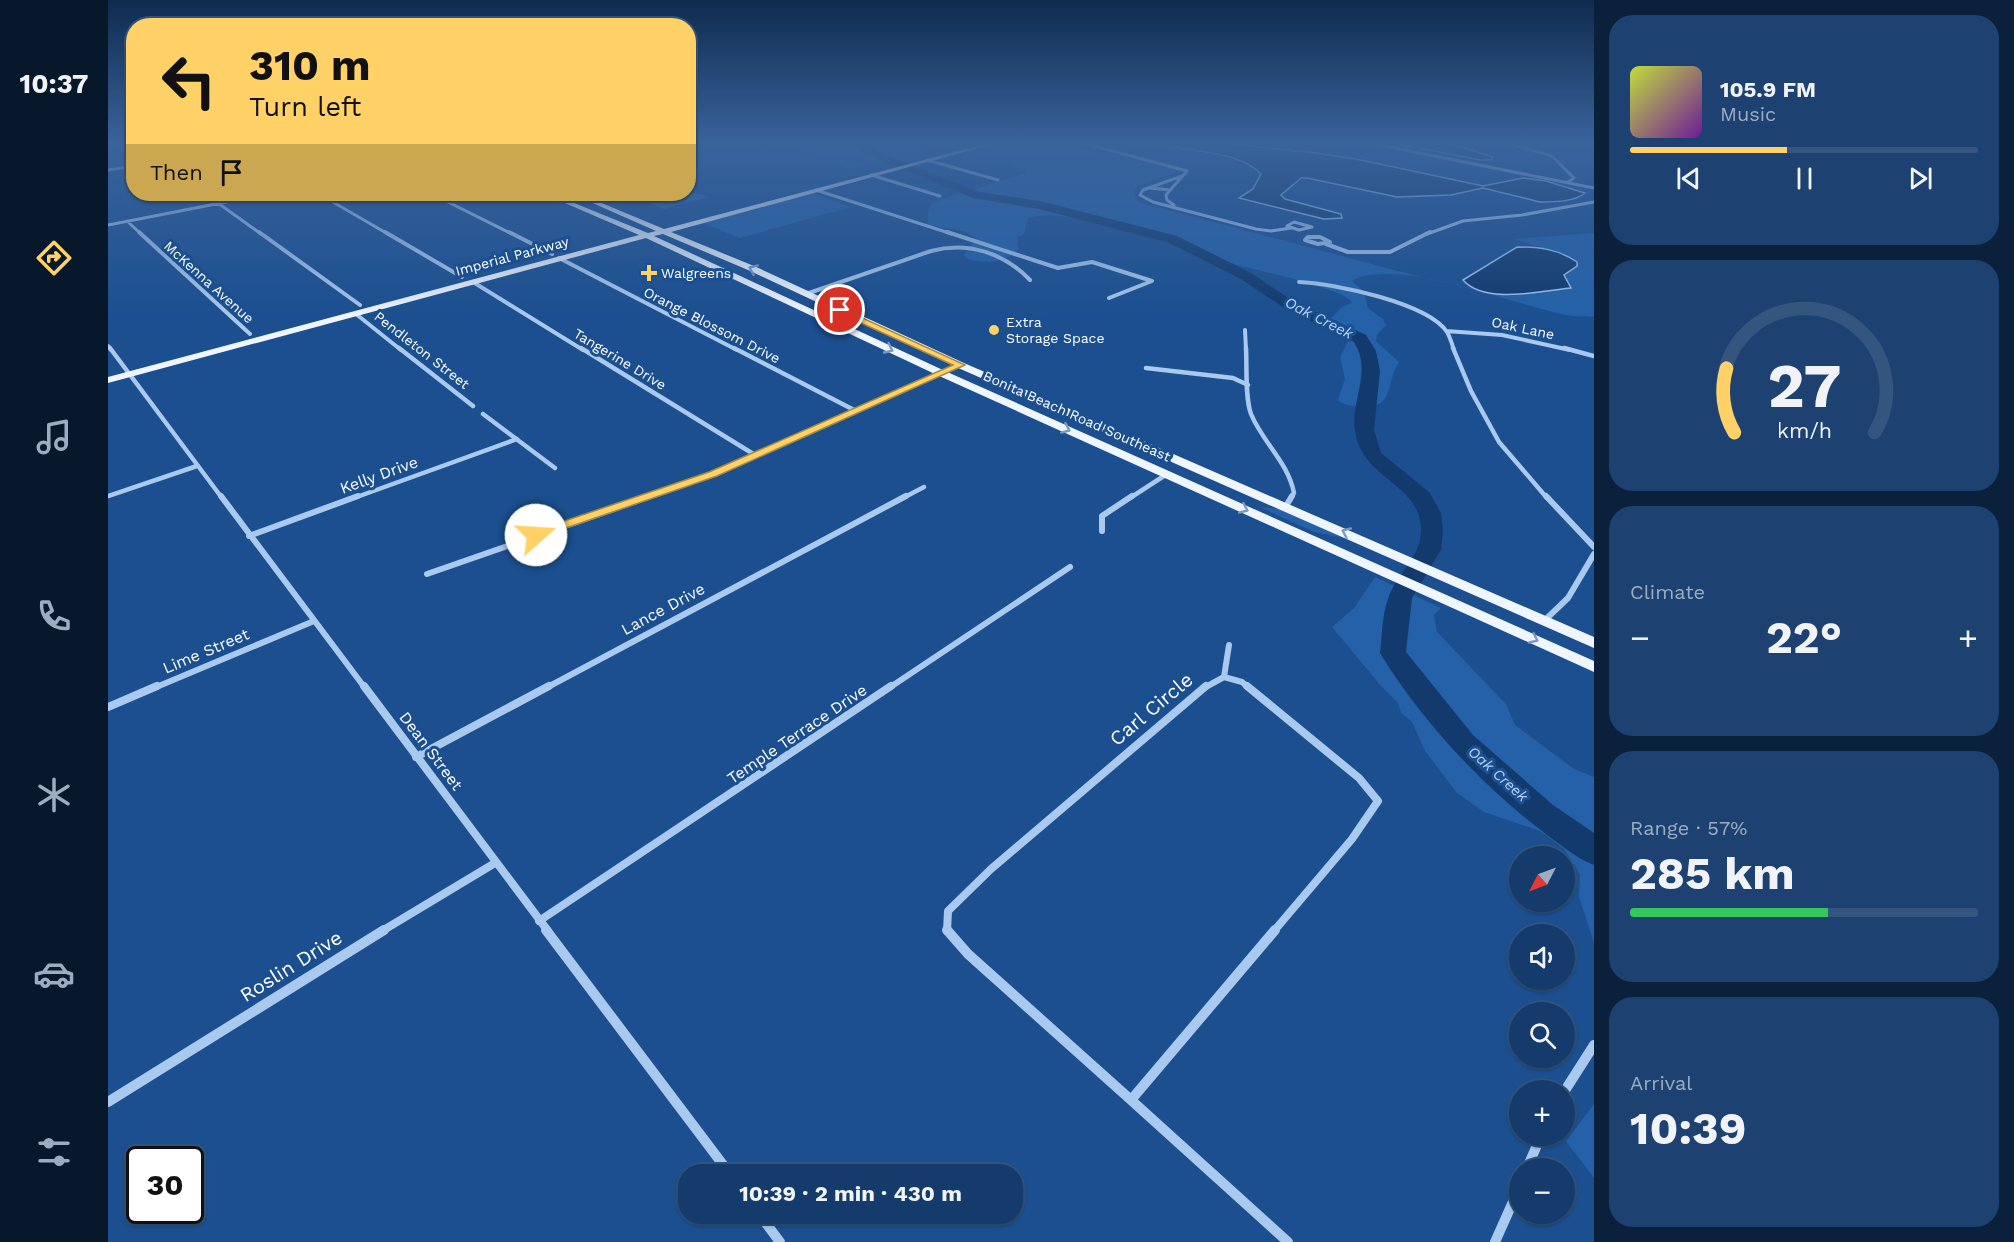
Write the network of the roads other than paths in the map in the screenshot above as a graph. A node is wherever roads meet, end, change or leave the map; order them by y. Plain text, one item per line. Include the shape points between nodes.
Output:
1 (229, 201) edge
2 (331, 201) edge
3 (446, 201) edge
4 (564, 201) edge
5 (592, 201) edge
6 (751, 201) edge
7 (775, 201) edge
8 (850, 201) edge
9 (1154, 201) edge
10 (1169, 201) edge
11 (1594, 202) edge
12 (218, 203) junction
13 (1188, 211) junction
14 (127, 221) junction
15 (108, 225) edge
16 (654, 227) junction
17 (1291, 228) junction
18 (663, 231) junction
19 (641, 233) junction
20 (1326, 244) junction
21 (556, 256) junction
22 (721, 270) junction
23 (462, 278) junction
24 (1030, 280) dead end
25 (473, 282) junction
26 (1299, 282) dead end
27 (806, 294) junction
28 (1109, 298) dead end
29 (358, 309) junction
30 (1245, 330) dead end
31 (1446, 331) junction
32 (250, 334) junction
33 (108, 346) edge
34 (1594, 356) edge
35 (960, 365) junction
36 (1146, 368) dead end
37 (128, 371) junction
38 (108, 372) edge
39 (941, 373) junction
40 (108, 380) edge
41 (1248, 385) junction
42 (473, 406) dead end
43 (856, 411) junction
44 (483, 414) dead end
45 (517, 439) junction
46 (1120, 453) junction
47 (755, 455) junction
48 (197, 466) junction
49 (555, 468) dead end
50 (1167, 474) junction
51 (924, 487) dead end
52 (108, 496) edge
53 (1286, 506) junction
54 (1102, 531) dead end
55 (249, 536) junction
56 (1594, 547) edge
57 (1593, 556) edge
58 (1391, 563) junction
59 (1070, 567) dead end
60 (427, 574) dead end
61 (1452, 590) junction
62 (314, 621) junction
63 (1546, 621) junction
64 (1594, 643) edge
65 (1229, 645) dead end
66 (1594, 667) edge
67 (1224, 677) junction
68 (108, 707) edge
69 (416, 757) junction
70 (495, 863) junction
71 (539, 921) junction
72 (1594, 1045) edge
73 (1572, 1080) edge
74 (1131, 1100) junction
75 (108, 1102) edge
76 (722, 1164) edge
77 (1509, 1211) edge
78 (766, 1224) edge
79 (780, 1242) edge
80 (1287, 1242) edge
81 (1495, 1242) edge

1 - 12 street
2 - 23 street
3 - 21 street, Orange Blossom Drive
4 - 19 main road, Bonita Beach Road Southeast
5 - 16 main road, Bonita Beach Road Southeast
6 - 16 main road, Imperial Parkway
7 - 18 main road, Imperial Parkway
8 - 28 street via 1058,268 1092,262 1152,281
9 - 13 street
10 - 13 street
11 - 20 street via 1463,221 1390,252 1348,252
12 - 14 street
12 - 29 street, Pendleton Street
13 - 17 street via 1261,230
14 - 15 street
14 - 32 street, McKenna Avenue
16 - 18 main road, Bonita Beach Road Southeast
16 - 19 main road, Imperial Parkway
17 - 17 street via 1287,224 1294,222 1312,227
18 - 19 main road, Imperial Parkway
27 -> 18 main road, Bonita Beach Road Southeast
19 - 21 main road, Imperial Parkway
19 - 22 main road, Bonita Beach Road Southeast
20 - 20 street via 1313,244 1304,239 1324,238 1330,242
21 - 23 main road, Imperial Parkway
21 - 25 main road, Imperial Parkway
21 - 43 street, Orange Blossom Drive
22 - 27 main road via 740,274 781,293
22 -> 39 main road, Bonita Beach Road Southeast
23 - 29 main road, Imperial Parkway
24 - 27 street via 998,257 955,246
25 - 29 main road, Imperial Parkway
25 - 47 street, Tangerine Drive
26 - 31 street via 1325,283 1372,294 1422,314
27 - 35 main road, Bonita Beach Road Southeast
29 - 32 main road, Imperial Parkway
29 - 37 main road, Imperial Parkway
29 - 42 street, Pendleton Street
30 - 41 street
31 - 34 street, Oak Lane via 1494,332
31 - 56 street via 1471,392 1498,442
32 - 37 main road, Imperial Parkway
33 - 37 street, Dean Street
35 - 39 street
35 - 53 main road, Bonita Beach Road Southeast
36 - 41 street via 1233,378
37 - 38 main road, Imperial Parkway
37 - 40 main road, Imperial Parkway
37 - 48 street, Dean Street
39 - 43 street
39 -> 46 main road, Bonita Beach Road Southeast
41 - 53 street via 1254,422 1291,477 1292,499
43 - 47 street
44 - 45 street
45 - 49 street
45 - 55 street, Kelly Drive
46 - 50 main road, Bonita Beach Road Southeast
46 - 53 main road via 1160,460 1264,505
47 - 60 street via 696,481
48 - 52 street
48 - 55 street, Dean Street
50 - 54 street via 1102,516
50 -> 58 main road, Bonita Beach Road Southeast via 1314,540 1360,549
51 - 69 street, Lance Drive
58 -> 53 main road, Bonita Beach Road Southeast
55 - 62 street, Dean Street
57 - 63 street via 1581,584
58 - 61 main road, Bonita Beach Road Southeast
58 - 61 main road, Bonita Beach Road Southeast
59 - 71 street, Temple Terrace Drive
61 - 63 main road, Bonita Beach Road Southeast
61 -> 66 main road, Bonita Beach Road Southeast
62 - 68 street, Lime Street
62 - 69 street, Dean Street
63 - 64 main road, Bonita Beach Road Southeast
65 - 67 street
67 - 74 street via 1242,682 1289,720 1359,778 1377,801 1352,839
67 - 74 street, Carl Circle via 1201,690 991,869 948,911 947,932 968,954
69 - 70 street, Dean Street
70 - 71 street, Dean Street
70 - 75 street, Roslin Drive
71 - 76 street, Dean Street
72 - 73 street
74 - 80 street, Carl Circle
77 - 81 street
78 - 79 street

